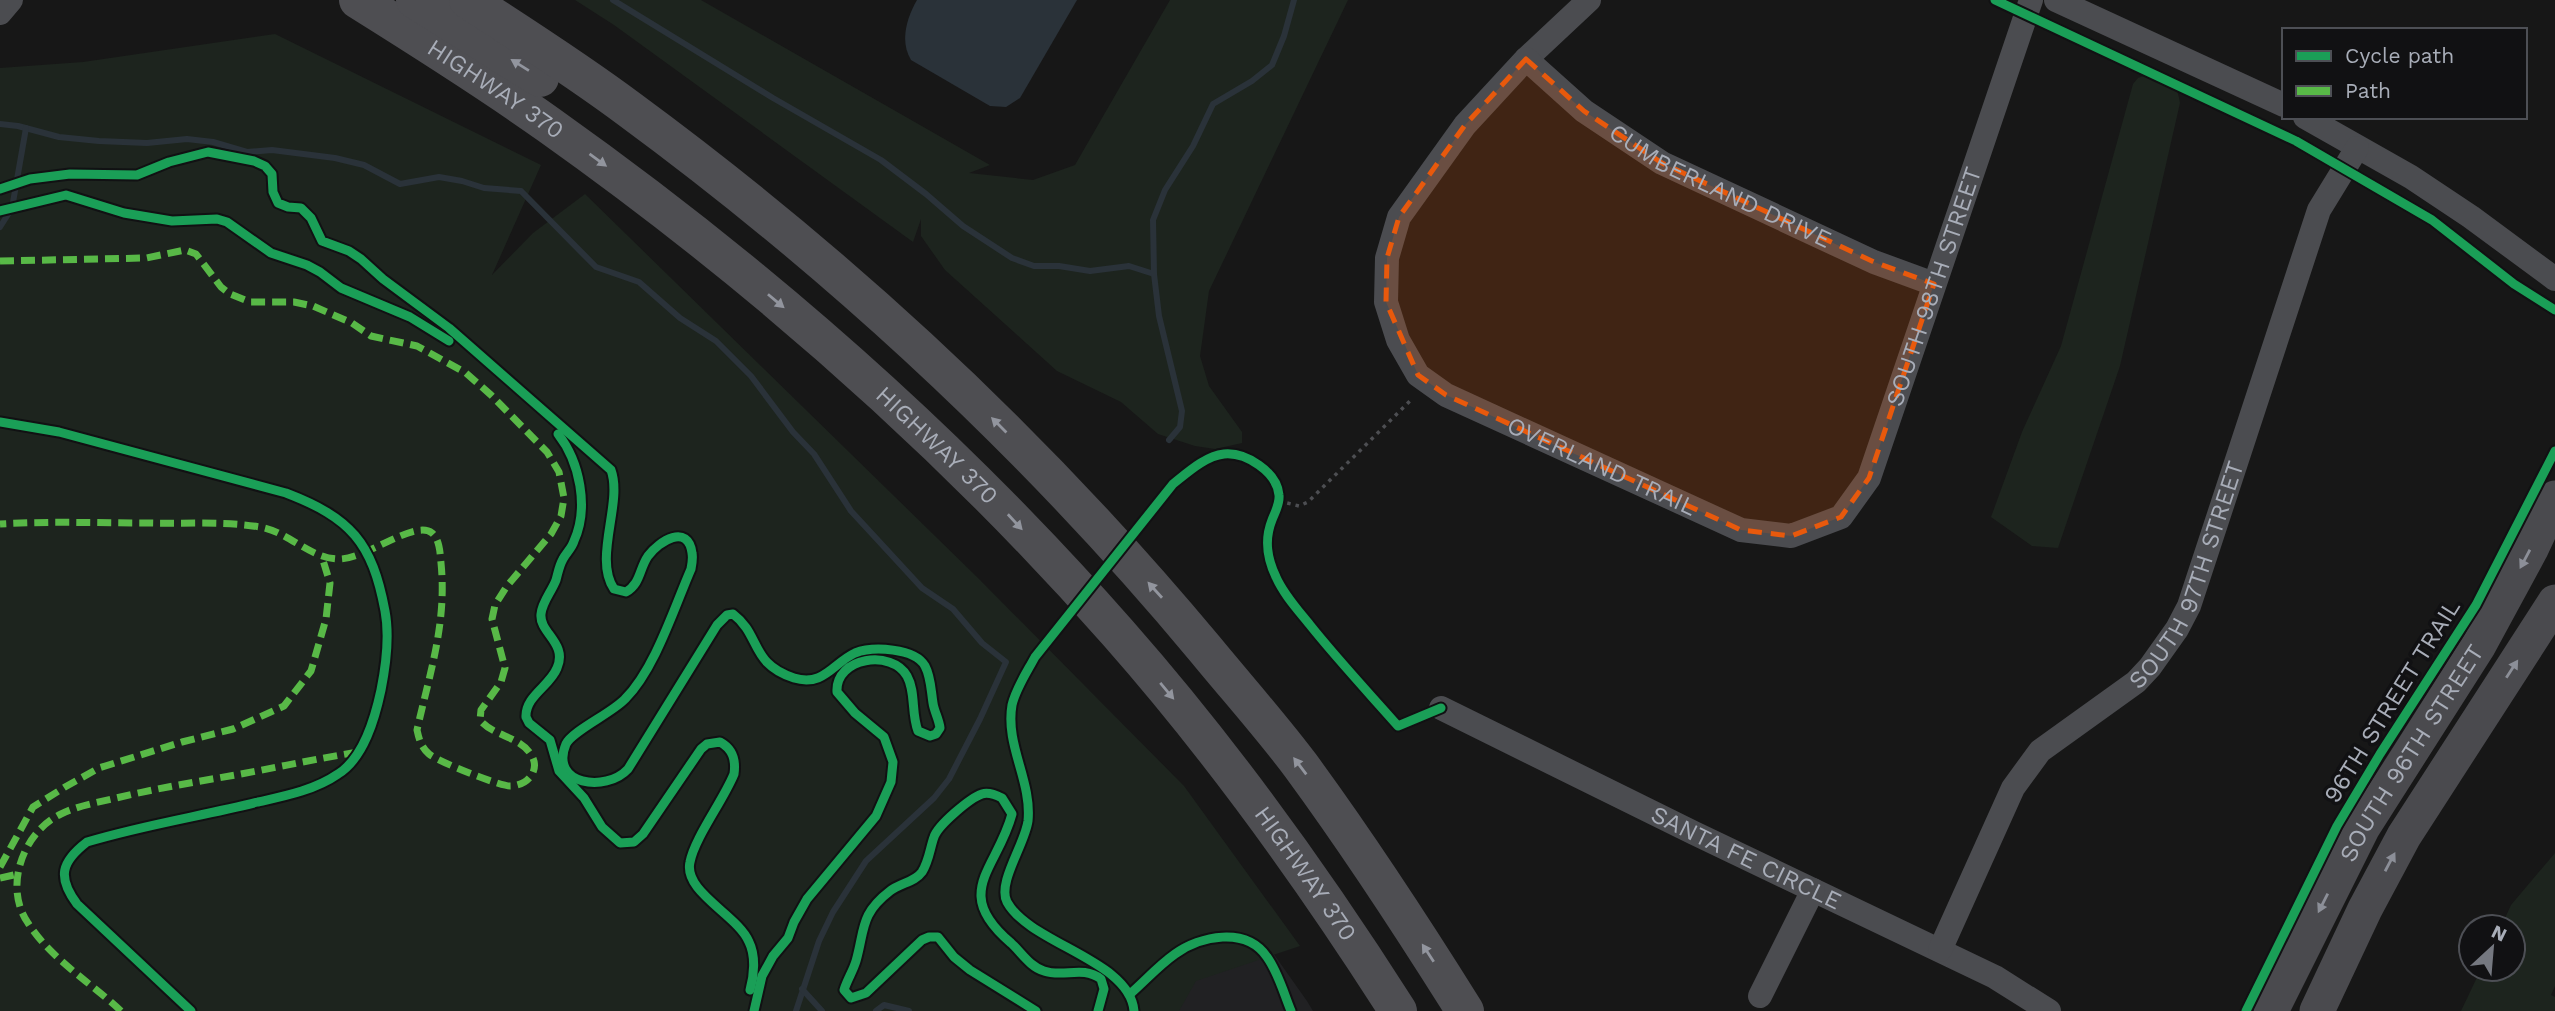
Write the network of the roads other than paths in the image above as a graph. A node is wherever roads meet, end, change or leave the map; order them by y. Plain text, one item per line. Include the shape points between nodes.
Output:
1 (11, 0) edge
2 (358, 0) edge
3 (415, 0) edge
4 (468, 0) edge
5 (508, 0) edge
6 (1589, 0) edge
7 (2031, 0) edge
8 (2056, 0) edge
9 (0, 12) edge
10 (1526, 59) junction
11 (2282, 104) edge
12 (628, 108) junction
13 (2308, 119) edge
14 (2357, 148) junction
15 (688, 154) junction
16 (2555, 279) edge
17 (1934, 284) junction
18 (2555, 498) edge
19 (1791, 536) joint
20 (2555, 602) edge
21 (1441, 708) dead end
22 (1813, 890) junction
23 (1940, 950) junction
24 (1760, 996) dead end
25 (1398, 1011) edge
26 (1465, 1011) edge
27 (2049, 1011) edge
28 (2271, 1011) edge
29 (2317, 1011) edge

1 - 9 street
2 -> 25 highway, HIGHWAY 370 via 504,94 635,188 729,261 917,425 1109,623 1180,707 1301,864
15 -> 3 highway via 573,98
4 - 12 highway
5 - 12 highway
6 - 10 street
7 - 17 street, SOUTH 98TH STREET
8 - 11 street
10 - 17 street, CUMBERLAND DRIVE via 1584,110 1662,163 1874,262
10 - 19 street, OVERLAND TRAIL via 1465,125 1399,217 1387,258 1386,302 1398,340 1423,379 1446,395 1741,530
12 - 15 highway
13 - 14 street
14 - 16 street via 2461,210
14 - 23 street, SOUTH 97TH STREET via 2319,210 2189,606 2164,651 2136,682 2040,751 2026,768
26 -> 15 highway via 1299,764 1166,602 1076,502 941,368
17 - 19 street, SOUTH 98TH STREET via 1869,478 1841,517
18 -> 28 main road, SOUTH 96TH STREET via 2479,645 2363,827
29 -> 20 main road, SOUTH 96TH STREET via 2404,836
21 - 22 street, SANTA FE CIRCLE
22 - 23 street, SANTA FE CIRCLE
22 - 24 street
23 - 27 street, SANTA FE CIRCLE via 1996,977

